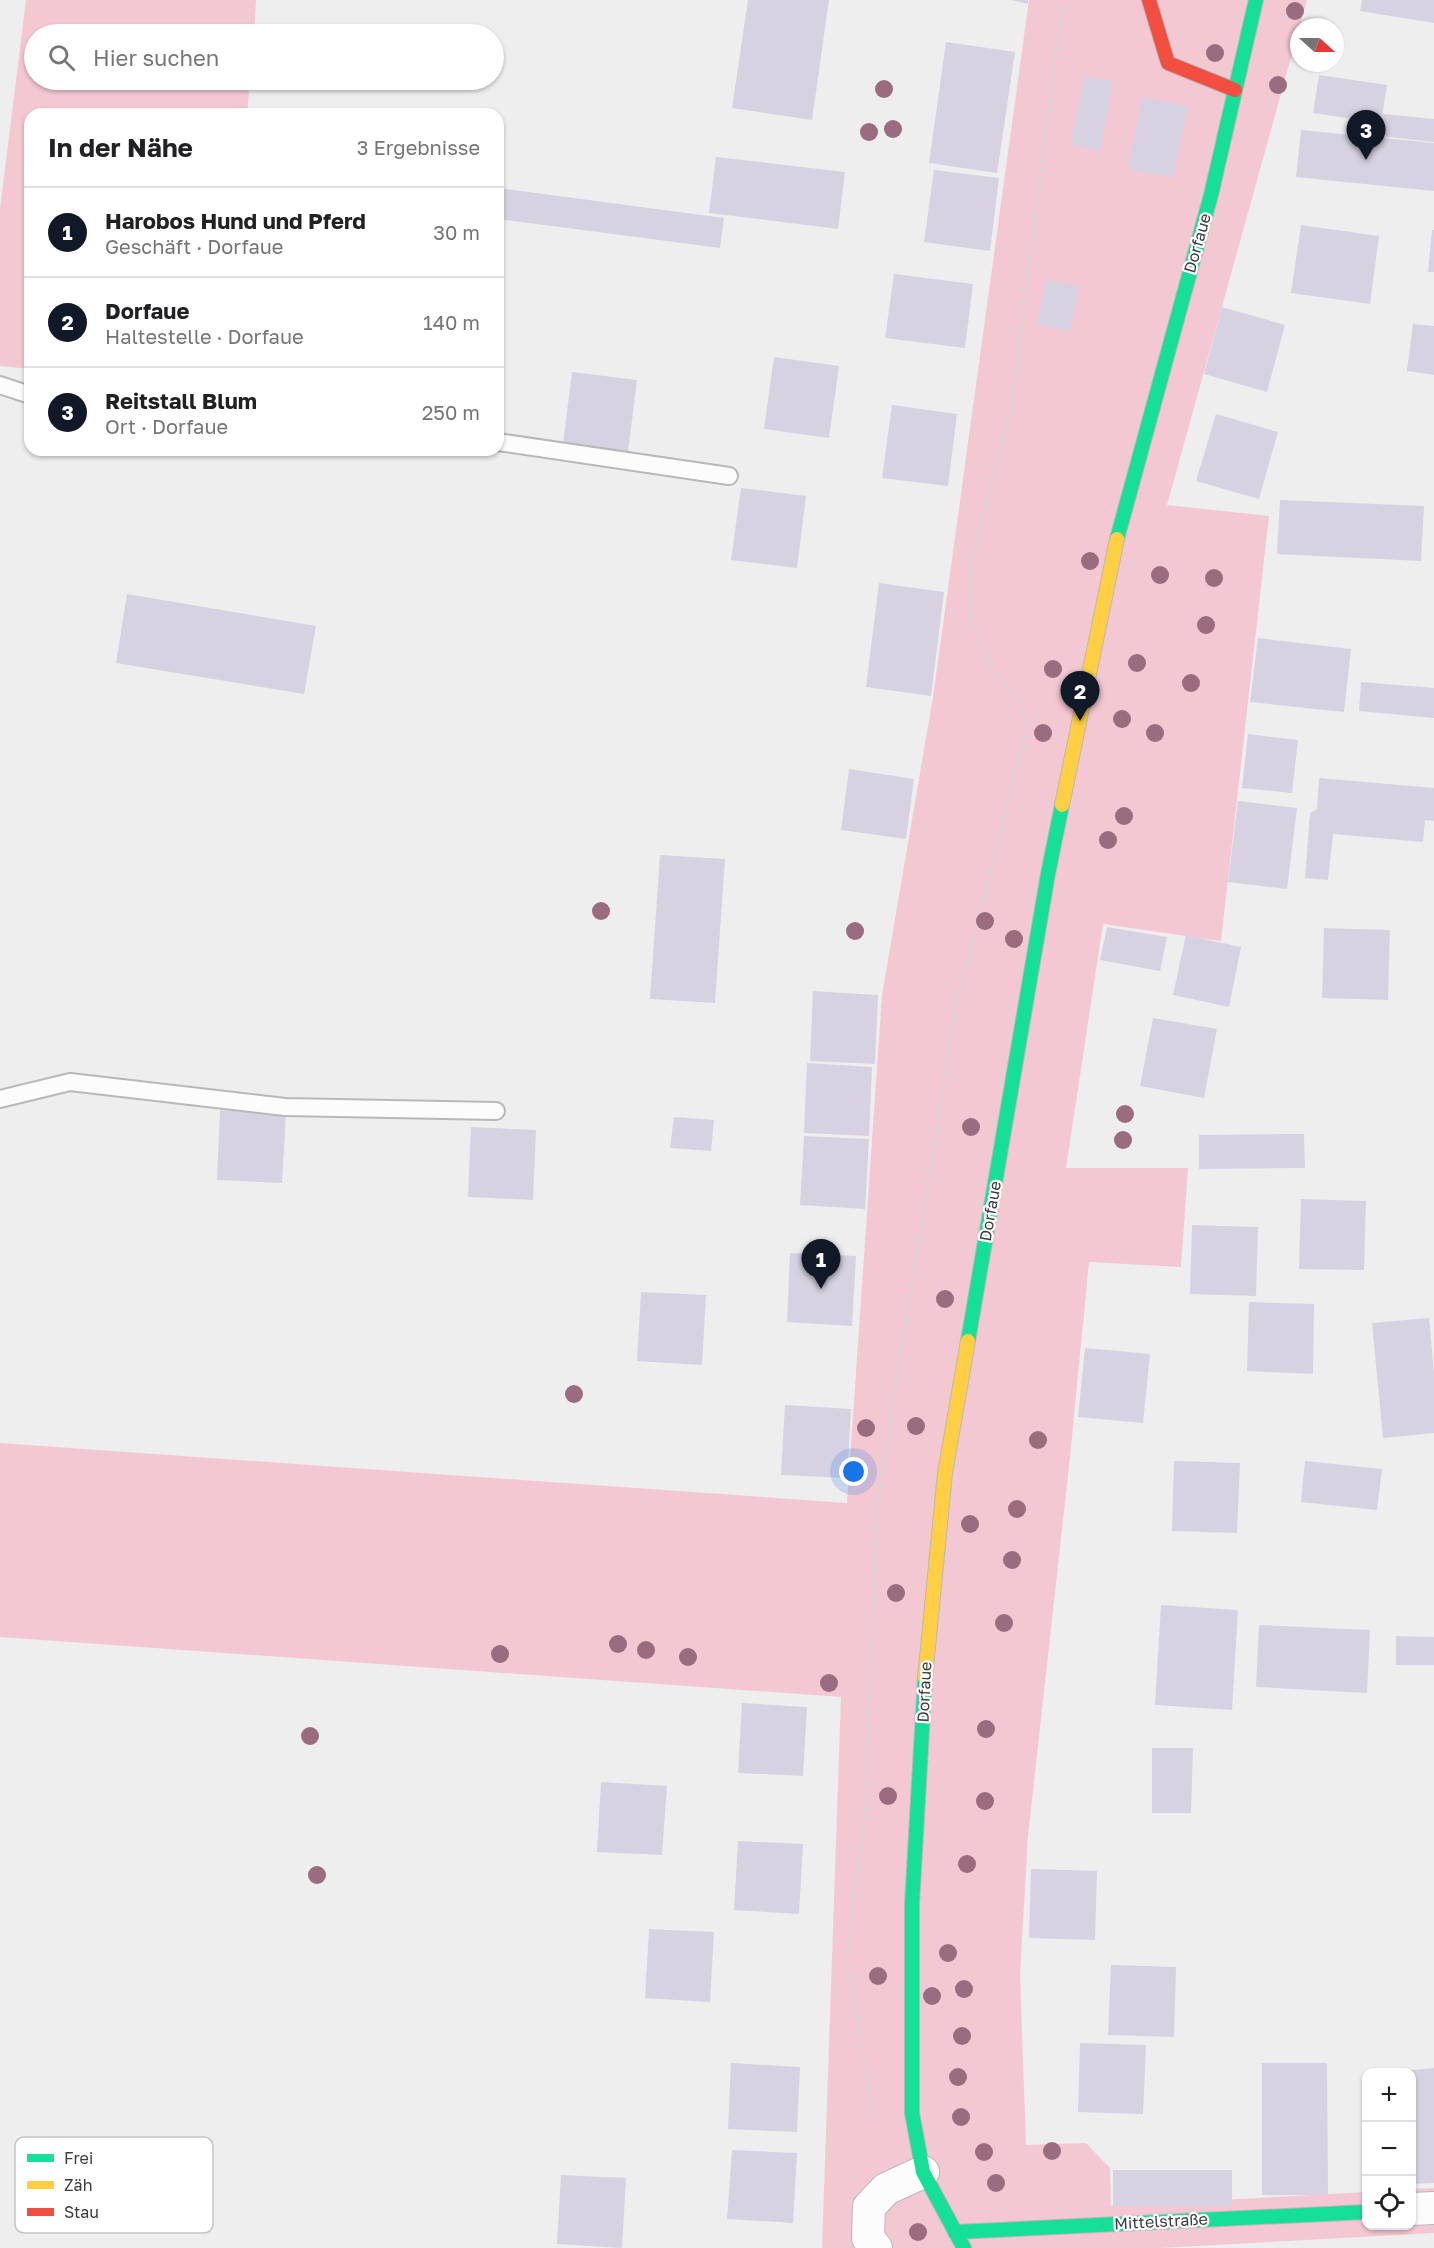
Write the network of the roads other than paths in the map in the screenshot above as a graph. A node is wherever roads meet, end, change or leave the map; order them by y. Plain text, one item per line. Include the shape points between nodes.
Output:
1 (1149, 0) edge
2 (1256, 0) edge
3 (1234, 90) junction
4 (0, 385) edge
5 (24, 393) edge
6 (504, 443) edge
7 (729, 476) dead end
8 (0, 1099) edge
9 (496, 1111) dead end
10 (923, 2172) junction
11 (1434, 2208) edge
12 (1416, 2210) edge
13 (1362, 2212) edge
14 (955, 2232) junction
15 (876, 2248) edge
16 (964, 2248) edge

1 - 3 street via 1168,63
2 - 3 street, Dorfaue
3 - 10 street, Dorfaue via 1211,195 1119,529 1048,874 945,1473 927,1646 912,1904 912,2113
4 - 5 lane
6 - 7 lane
8 - 9 lane via 70,1082 285,1107
10 - 14 street, Dorfaue
10 - 15 street via 886,2189 869,2207 868,2238
11 - 12 street
13 - 14 street, Mittelstraße
14 - 16 street, Dorfaue

